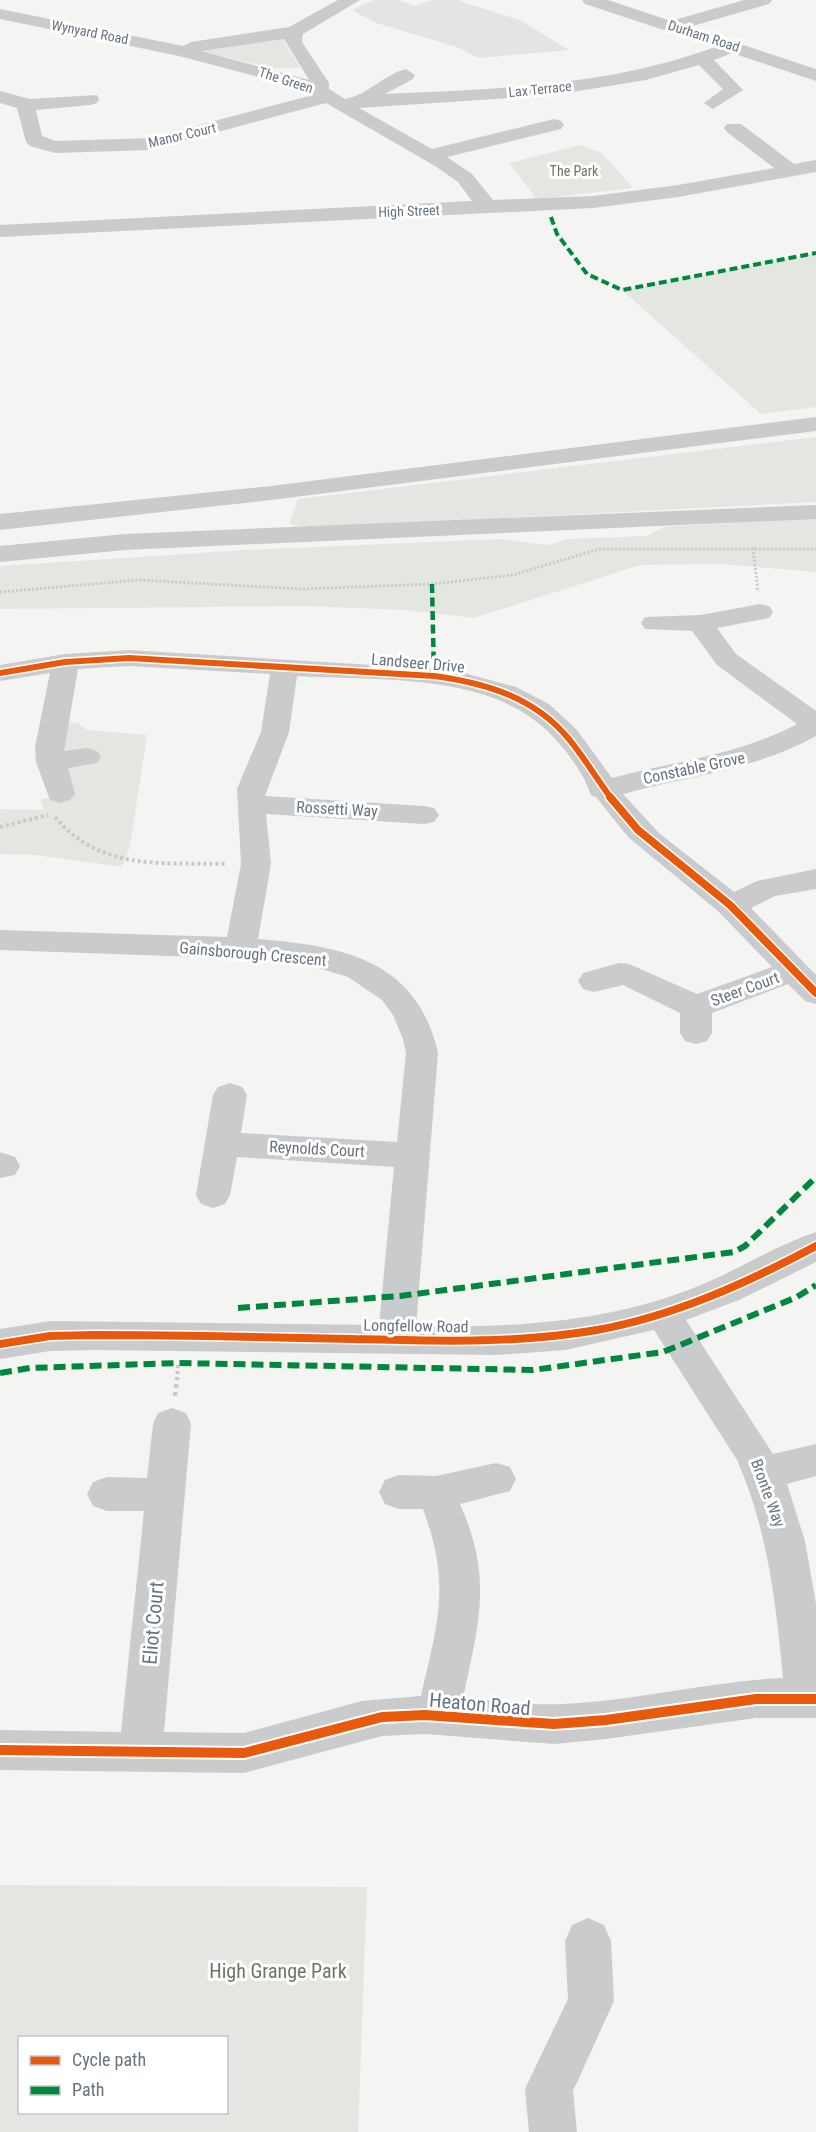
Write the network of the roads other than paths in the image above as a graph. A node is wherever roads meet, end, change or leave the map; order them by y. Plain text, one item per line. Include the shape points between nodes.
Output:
1 (351, 0) edge
2 (591, 0) edge
3 (763, 0) edge
4 (322, 7) edge
5 (2, 16) edge
6 (672, 26) junction
7 (294, 32) junction
8 (735, 46) junction
9 (180, 51) junction
10 (704, 60) junction
11 (309, 68) junction
12 (408, 72) dead end
13 (267, 73) junction
14 (816, 75) edge
15 (0, 97) edge
16 (329, 98) junction
17 (90, 99) dead end
18 (366, 101) junction
19 (713, 102) dead end
20 (25, 105) junction
21 (554, 125) dead end
22 (734, 128) dead end
23 (430, 155) junction
24 (816, 166) edge
25 (789, 170) junction
26 (488, 208) junction
27 (0, 231) edge
28 (816, 424) edge
29 (816, 512) edge
30 (0, 522) edge
31 (0, 554) edge
32 (760, 612) road end
33 (654, 623) dead end
34 (701, 623) junction
35 (65, 662) junction
36 (285, 666) junction
37 (0, 673) edge
38 (816, 725) edge
39 (87, 757) dead end
40 (50, 762) junction
41 (602, 790) junction
42 (60, 794) dead end
43 (250, 804) junction
44 (424, 815) dead end
45 (816, 879) edge
46 (730, 905) junction
47 (4, 949) edge
48 (240, 950) junction
49 (793, 971) junction
50 (594, 981) dead end
51 (816, 993) edge
52 (230, 1095) dead end
53 (223, 1144) junction
54 (411, 1155) junction
55 (213, 1195) dead end
56 (816, 1246) edge
57 (662, 1313) junction
58 (396, 1340) junction
59 (0, 1344) edge
60 (172, 1424) road end
61 (816, 1460) edge
62 (764, 1473) junction
63 (496, 1479) dead end
64 (107, 1494) dead end
65 (165, 1495) junction
66 (811, 1699) edge
67 (438, 1716) junction
68 (0, 1750) edge
69 (141, 1751) junction
70 (588, 1941) dead end
71 (551, 2111) edge

1 - 4 street
2 - 6 street, Durham Road
3 - 6 street
4 - 7 street
5 - 9 street, Wynyard Road
6 - 8 street, Durham Road
7 - 9 street
7 - 11 street, The Green via 293,42
8 - 10 street, Lax Terrace
8 - 14 street, Durham Road
9 - 13 street, The Green
10 - 18 street, Lax Terrace via 545,91
10 - 19 street via 734,90
11 - 13 street
11 - 16 street, The Green
12 - 18 street
13 - 16 street, The Green
15 - 20 street
16 - 18 street, Lax Terrace
16 - 20 street, Manor Court via 170,140 126,146 55,147 37,142 31,134
16 - 23 street
17 - 20 street
21 - 23 street
22 - 25 street
23 - 26 street via 465,178
24 - 25 street, High Street
25 - 26 street, High Street via 633,198
26 - 27 street, High Street
28 - 30 street via 271,493
29 - 31 street via 201,538
32 - 34 street
33 - 34 street
34 - 38 street, Constable Grove via 729,664
35 - 36 street, Landseer Drive via 129,658
35 - 37 street, Landseer Drive
35 - 40 street via 50,741
36 - 41 street, Landseer Drive via 434,675 500,690 528,702 551,719 568,737
36 - 43 street via 275,732 251,789
38 - 41 street, Constable Grove via 783,743 736,760
39 - 40 street
40 - 42 street
41 - 46 street, Landseer Drive via 641,833
43 - 44 street, Rossetti Way
43 - 48 street via 256,864
45 - 46 street via 768,888
46 - 49 street, Landseer Drive
47 - 48 street, Gainsborough Crescent
48 - 54 street, Gainsborough Crescent via 334,960 385,985 404,1004 417,1027 422,1053
49 - 50 street, Steer Court via 696,1020 663,991 628,975
49 - 51 street, Landseer Drive
52 - 53 street
53 - 54 street, Reynolds Court
53 - 55 street
54 - 58 street, Gainsborough Crescent
56 - 57 street, Longfellow Road via 756,1279
57 - 58 street, Longfellow Road via 580,1333 483,1340
57 - 62 street, Bronte Way
58 - 59 street, Longfellow Road via 50,1336
60 - 65 street, Eliot Court
61 - 62 street
62 - 66 street, Bronte Way via 794,1580
63 - 67 street via 418,1493 455,1543 461,1594 459,1621
64 - 65 street
65 - 69 street, Eliot Court
66 - 67 street, Heaton Road via 777,1697 706,1703 590,1722 535,1726
67 - 69 street, Heaton Road via 366,1719 281,1746 244,1753
68 - 69 street, Heaton Road
70 - 71 street via 591,2001

